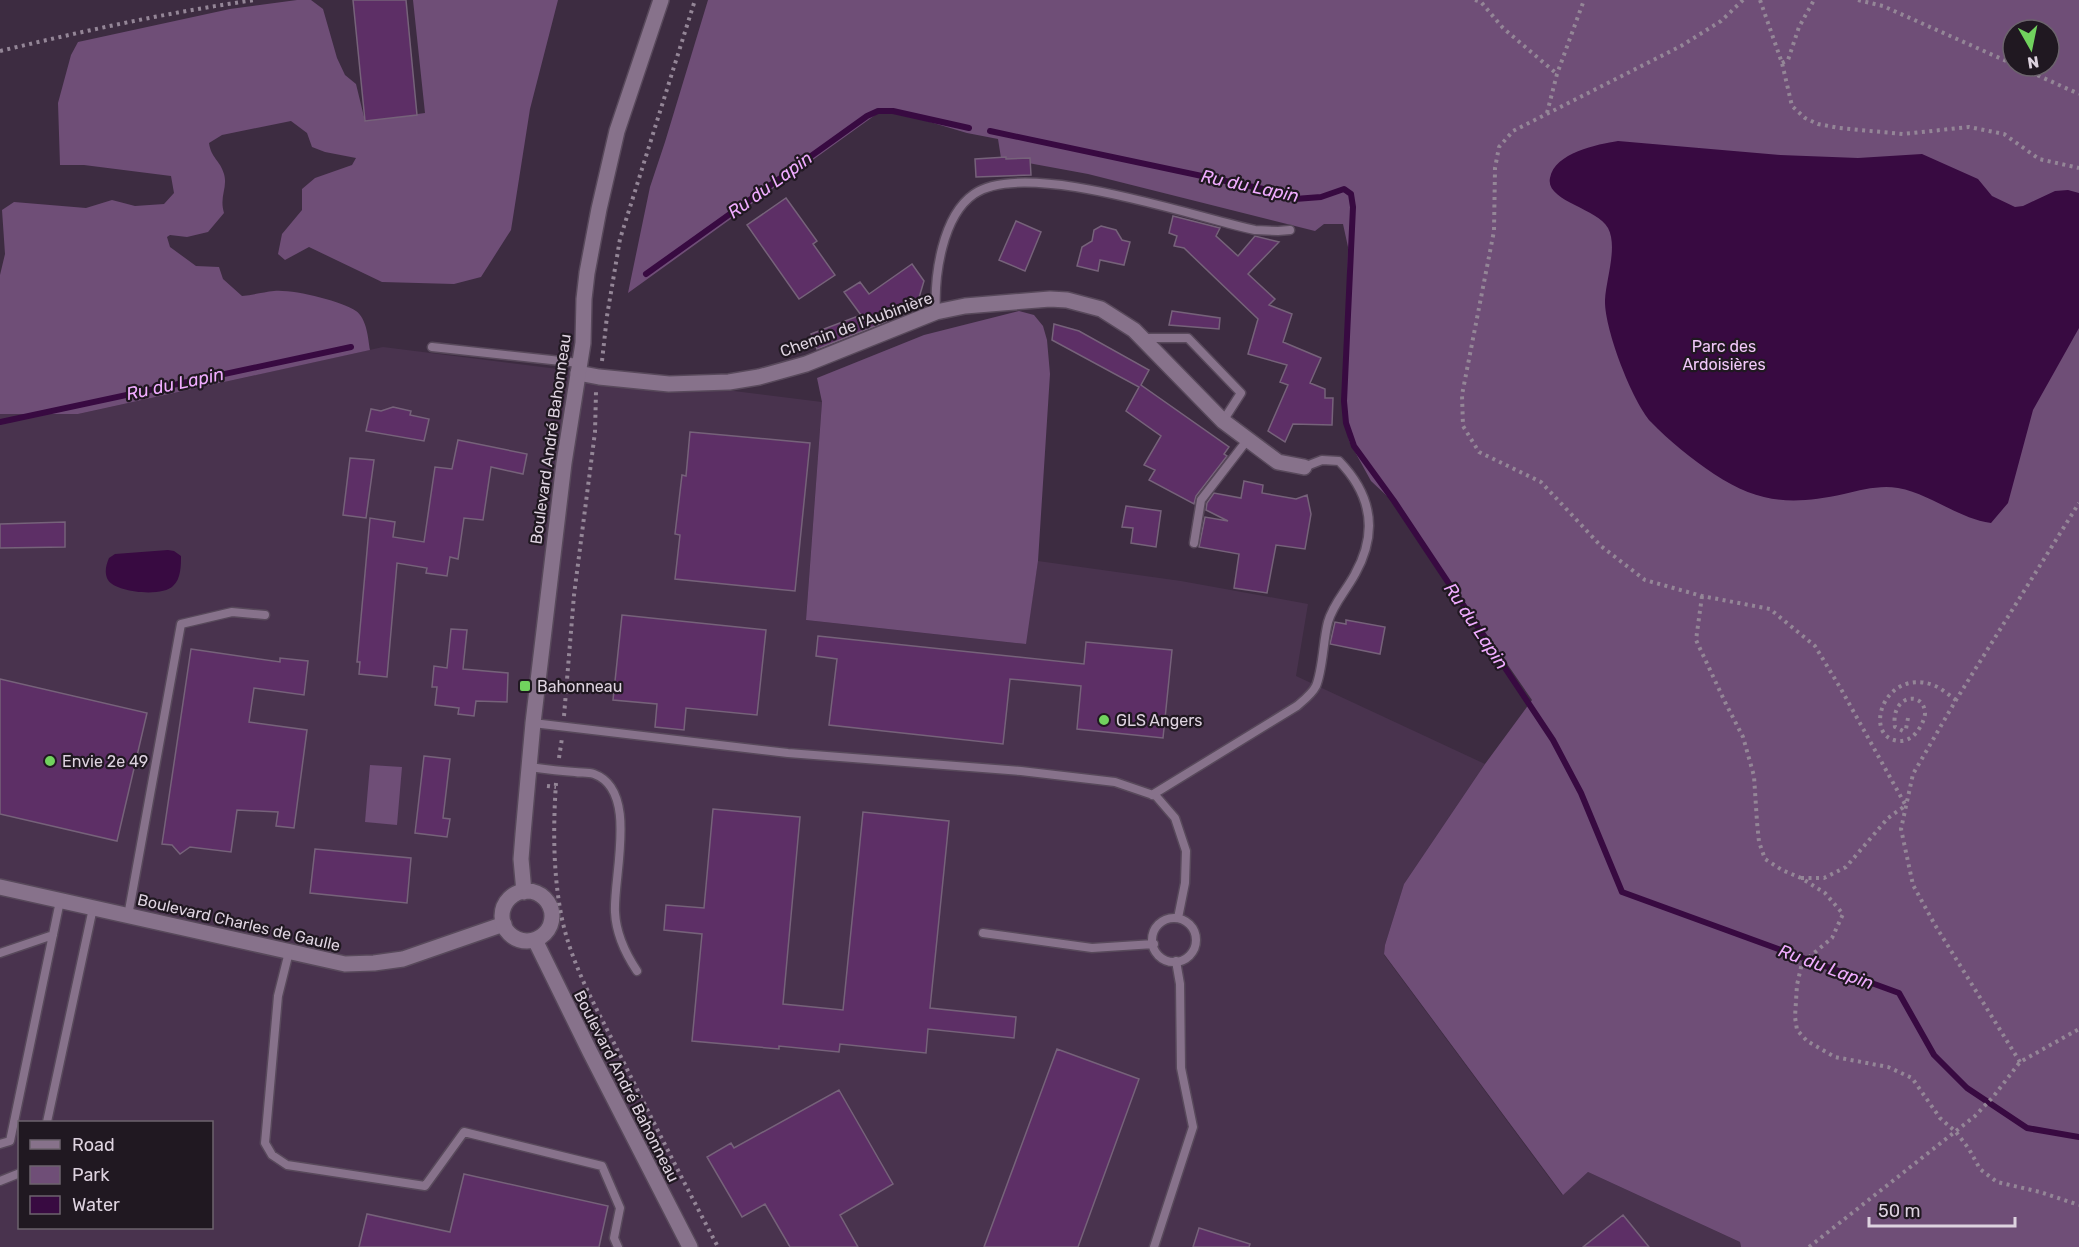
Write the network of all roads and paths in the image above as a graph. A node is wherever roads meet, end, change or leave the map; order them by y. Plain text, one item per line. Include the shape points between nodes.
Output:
1 (255, 0) edge
2 (661, 0) edge
3 (695, 0) edge
4 (1475, 0) edge
5 (1584, 0) edge
6 (1743, 0) edge
7 (1760, 0) edge
8 (1814, 0) edge
9 (1858, 0) edge
10 (0, 51) edge
11 (2001, 59) edge
12 (1782, 63) junction
13 (1557, 74) junction
14 (2044, 78) edge
15 (2079, 94) edge
16 (1547, 114) junction
17 (2079, 168) edge
18 (1290, 230) dead end
19 (936, 312) junction
20 (1142, 338) junction
21 (432, 347) dead end
22 (579, 368) junction
23 (599, 377) junction
24 (1223, 421) junction
25 (1248, 440) junction
26 (1304, 467) joint
27 (2079, 503) edge
28 (1194, 543) dead end
29 (1702, 596) junction
30 (265, 615) dead end
31 (1956, 700) junction
32 (1908, 718) dead end
33 (533, 723) junction
34 (563, 726) junction
35 (529, 767) junction
36 (558, 771) junction
37 (547, 786) dead end
38 (556, 788) junction
39 (1152, 795) junction
40 (1906, 806) junction
41 (1801, 878) junction
42 (0, 887) edge
43 (524, 892) junction
44 (60, 901) junction
45 (93, 908) junction
46 (128, 916) junction
47 (1178, 918) junction
48 (504, 924) junction
49 (983, 933) dead end
50 (53, 935) junction
51 (535, 940) junction
52 (1154, 945) junction
53 (289, 952) junction
54 (0, 953) edge
55 (1176, 961) junction
56 (638, 971) dead end
57 (2079, 1029) edge
58 (2020, 1062) junction
59 (47, 1121) edge
60 (1956, 1132) junction
61 (0, 1144) edge
62 (18, 1174) edge
63 (0, 1181) edge
64 (2079, 1205) edge
65 (618, 1247) edge
66 (690, 1247) edge
67 (718, 1247) edge
68 (1154, 1247) edge
69 (1809, 1247) edge

1 - 10 path
2 - 22 street, Boulevard André Bahonneau via 617,131 599,209 585,290
3 - 23 path via 620,239
4 - 13 path
5 - 13 path
6 - 16 path via 1721,21 1681,46
7 - 12 path
8 - 12 path via 1799,27 1788,60
9 - 11 path via 1883,6
12 - 17 path via 1792,106 1818,124 1903,134 1977,128 2004,134 2039,159
13 - 16 path
14 - 15 path
16 - 29 path via 1513,131 1499,147 1494,231 1462,395 1463,426 1479,452 1541,482 1601,546 1645,580
18 - 19 lane via 1246,228 1065,185 993,185 966,200 954,219 939,263
19 - 20 street, Chemin de l'Aubinière via 965,306 1067,300 1101,309
19 - 23 street, Chemin de l'Aubinière via 806,364 759,377 688,384
20 - 24 street, Chemin de l'Aubinière
20 - 24 lane via 1188,338 1241,393
21 - 22 lane
22 - 23 street, Chemin de l'Aubinière
22 - 33 street, Boulevard André Bahonneau
23 - 34 path
24 - 25 street, Chemin de l'Aubinière
25 - 26 street, Chemin de l'Aubinière via 1278,462
25 - 28 lane via 1201,500
26 - 39 lane via 1322,460 1339,461 1362,492 1369,530 1362,561 1330,617 1316,685 1297,706
27 - 31 path
29 - 40 path via 1770,609 1815,646
29 - 41 path via 1696,640 1743,737 1754,776 1759,842 1765,859
30 - 46 lane via 232,612 181,624
31 - 32 path via 1935,686 1902,685 1883,705 1884,733 1899,741 1913,736 1925,713 1920,702 1901,702 1895,714 1895,727 1906,729
31 - 40 path via 1913,774
33 - 34 lane
33 - 35 street, Boulevard André Bahonneau
34 - 36 path
34 - 39 lane via 788,753 1033,772 1115,782
35 - 36 lane
35 - 43 street, Boulevard André Bahonneau via 522,851
36 - 38 path
36 - 56 lane via 593,774 609,786 619,804 615,911 621,942
37 - 38 path
38 - 67 path via 556,888 571,952 589,996
39 - 47 lane via 1175,818 1186,851
40 - 41 path via 1888,818 1846,867 1824,878
40 - 58 path via 1901,829 1913,885
41 - 60 path via 1825,893 1843,914 1832,938 1803,963 1797,985 1797,1030 1807,1041 1840,1058 1888,1066 1912,1078 1940,1118
42 - 44 street, Boulevard Charles de Gaulle
43 - 48 street via 511,897 505,905
43 - 51 street via 539,894 551,909 550,928
44 - 45 street, Boulevard Charles de Gaulle
44 - 50 lane
45 - 46 street, Boulevard Charles de Gaulle
45 - 59 lane
46 - 53 street, Boulevard Charles de Gaulle
47 - 52 lane via 1159,924
47 - 55 lane via 1190,925 1196,940 1189,957
48 - 51 street via 516,939
48 - 53 street, Boulevard Charles de Gaulle via 403,959 374,963 345,964
49 - 52 lane via 1092,948
50 - 54 lane
50 - 61 lane via 9,1141
51 - 66 street, Boulevard André Bahonneau
52 - 55 lane via 1160,958
53 - 65 lane via 278,996 265,1143 272,1155 287,1165 425,1186 464,1132 602,1166 620,1208 614,1238
55 - 68 lane via 1181,1068 1193,1127
57 - 58 path
58 - 60 path via 1993,1097
60 - 64 path via 1980,1169 1997,1182
60 - 69 path
62 - 63 lane

